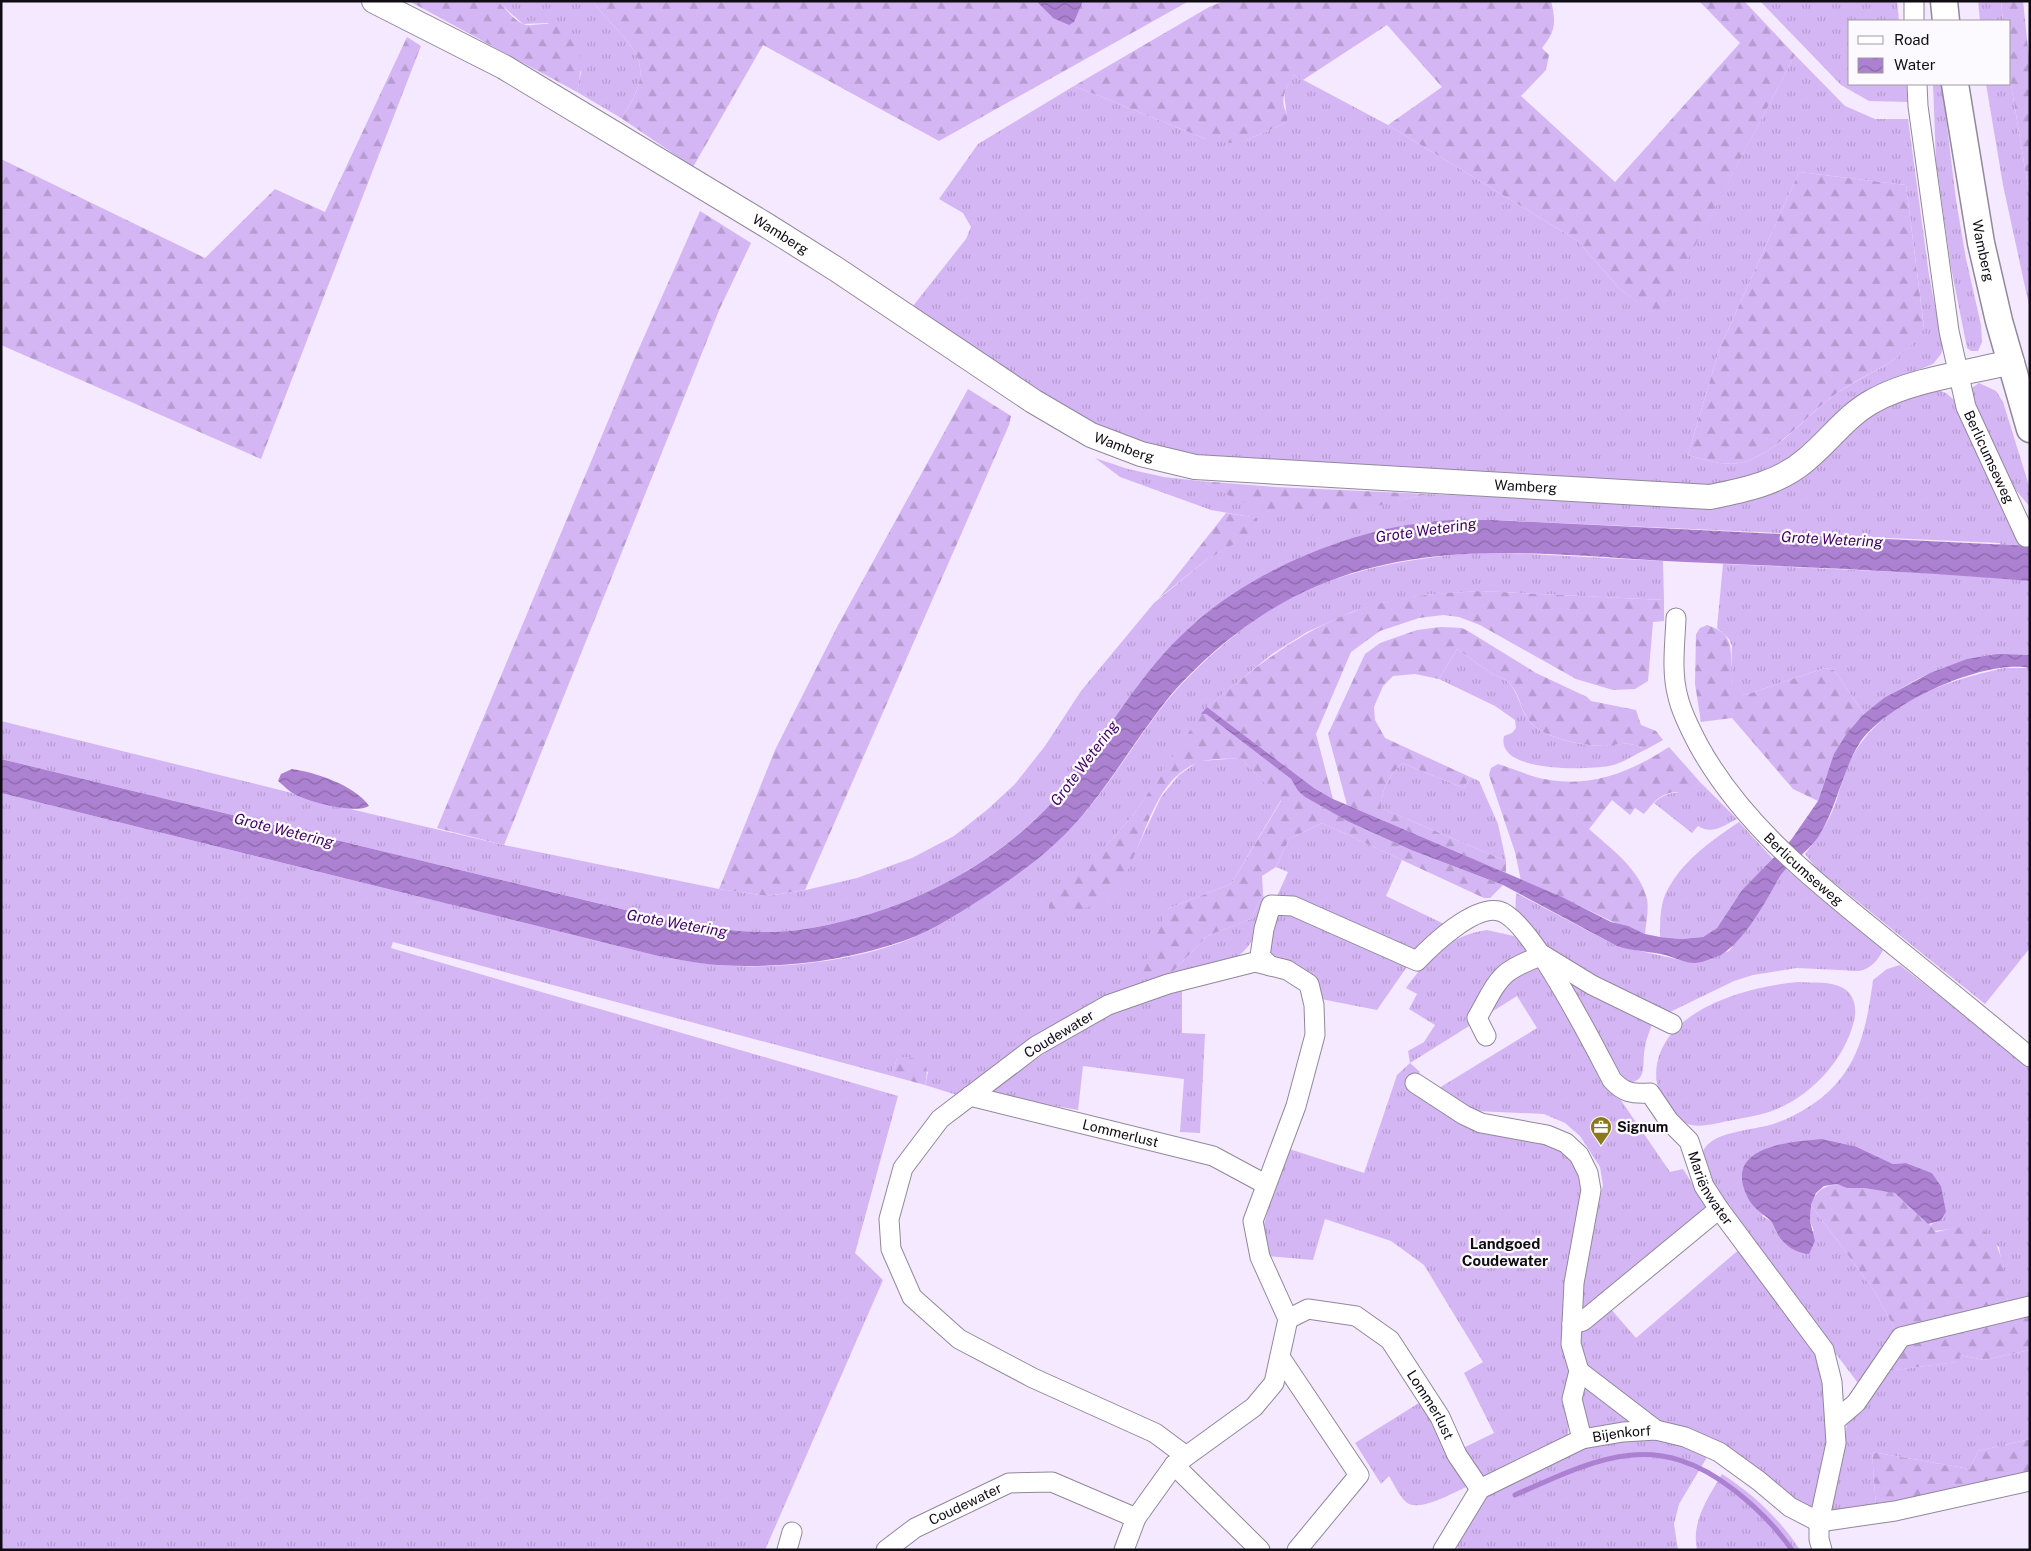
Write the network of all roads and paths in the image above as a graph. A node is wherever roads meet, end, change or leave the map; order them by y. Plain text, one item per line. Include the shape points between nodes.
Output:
1 (374, 1) edge
2 (1914, 1) edge
3 (1944, 1) edge
4 (1914, 20) edge
5 (1946, 20) edge
6 (1917, 85) edge
7 (1955, 85) edge
8 (2012, 362) junction
9 (1959, 374) junction
10 (2030, 429) edge
11 (2026, 537) dead end
12 (1676, 618) dead end
13 (1543, 955) junction
14 (1270, 966) junction
15 (1672, 1024) dead end
16 (1486, 1036) dead end
17 (2030, 1056) edge
18 (1415, 1083) dead end
19 (970, 1096) junction
20 (1265, 1184) junction
21 (1719, 1209) junction
22 (2030, 1306) edge
23 (1288, 1319) junction
24 (1572, 1324) junction
25 (1280, 1357) junction
26 (1579, 1371) junction
27 (1836, 1420) junction
28 (1656, 1430) junction
29 (1582, 1439) junction
30 (1180, 1460) junction
31 (2030, 1481) edge
32 (1480, 1489) junction
33 (1136, 1518) junction
34 (1819, 1522) junction
35 (792, 1532) dead end
36 (787, 1550) edge
37 (886, 1550) edge
38 (1124, 1550) edge
39 (1260, 1550) edge
40 (1297, 1550) edge
41 (1443, 1550) edge
42 (1822, 1550) edge

1 - 9 street, Wamberg via 504,67 836,269 1033,401 1091,435 1140,454 1195,467 1710,497 1776,480 1807,459 1855,412 1873,401 1898,390
2 - 4 street
3 - 5 main road
6 - 9 street via 1949,332
7 - 8 main road, Wamberg via 1981,243
8 - 9 street, Wamberg
8 - 10 main road
9 - 11 street, Berlicumseweg via 1966,407
12 - 17 street, Berlicumseweg via 1674,664 1677,697 1690,729 1726,789 1747,816 1804,873
13 - 14 street, Mariënwater via 1508,915 1498,911 1488,911 1438,939 1417,961 1293,906 1271,905 1260,956
13 - 15 street via 1592,985
13 - 16 street via 1502,974 1478,1018
13 - 21 street, Mariënwater via 1612,1080 1621,1090 1650,1093 1669,1121 1689,1141 1704,1186
14 - 19 street, Coudewater via 1255,962 1168,984 1108,1005 1036,1046
14 - 20 street, Coudewater via 1287,970 1309,984 1314,1005 1315,1035 1296,1106
18 - 24 street via 1481,1123 1547,1135 1566,1143 1579,1155 1588,1173 1591,1190 1574,1283
19 - 20 street, Lommerlust via 1213,1156
19 - 30 street, Coudewater via 940,1119 904,1168 890,1219 891,1249 912,1297 959,1339 1033,1378 1155,1433
20 - 23 street, Coudewater via 1253,1221 1260,1257
21 - 24 street via 1583,1321
21 - 27 street, Mariënwater via 1824,1350
22 - 27 street via 1901,1337 1856,1402
23 - 25 street
23 - 32 street, Lommerlust via 1308,1309 1356,1316 1390,1340 1440,1417 1457,1455
24 - 26 street via 1571,1344
25 - 30 street via 1274,1382 1254,1407
25 - 40 street via 1359,1475
26 - 28 street
26 - 29 street via 1572,1399
27 - 34 street, Mariënwater via 1836,1443
28 - 29 street, Bijenkorf
28 - 34 street, Bijenkorf via 1685,1437 1719,1452 1790,1507
29 - 32 street, Bijenkorf
30 - 33 street
30 - 39 street, Coudewater
31 - 34 street via 1895,1511
32 - 41 street
33 - 37 street, Coudewater via 1052,1482 1008,1483 915,1528
33 - 38 street
34 - 42 street
35 - 36 street

